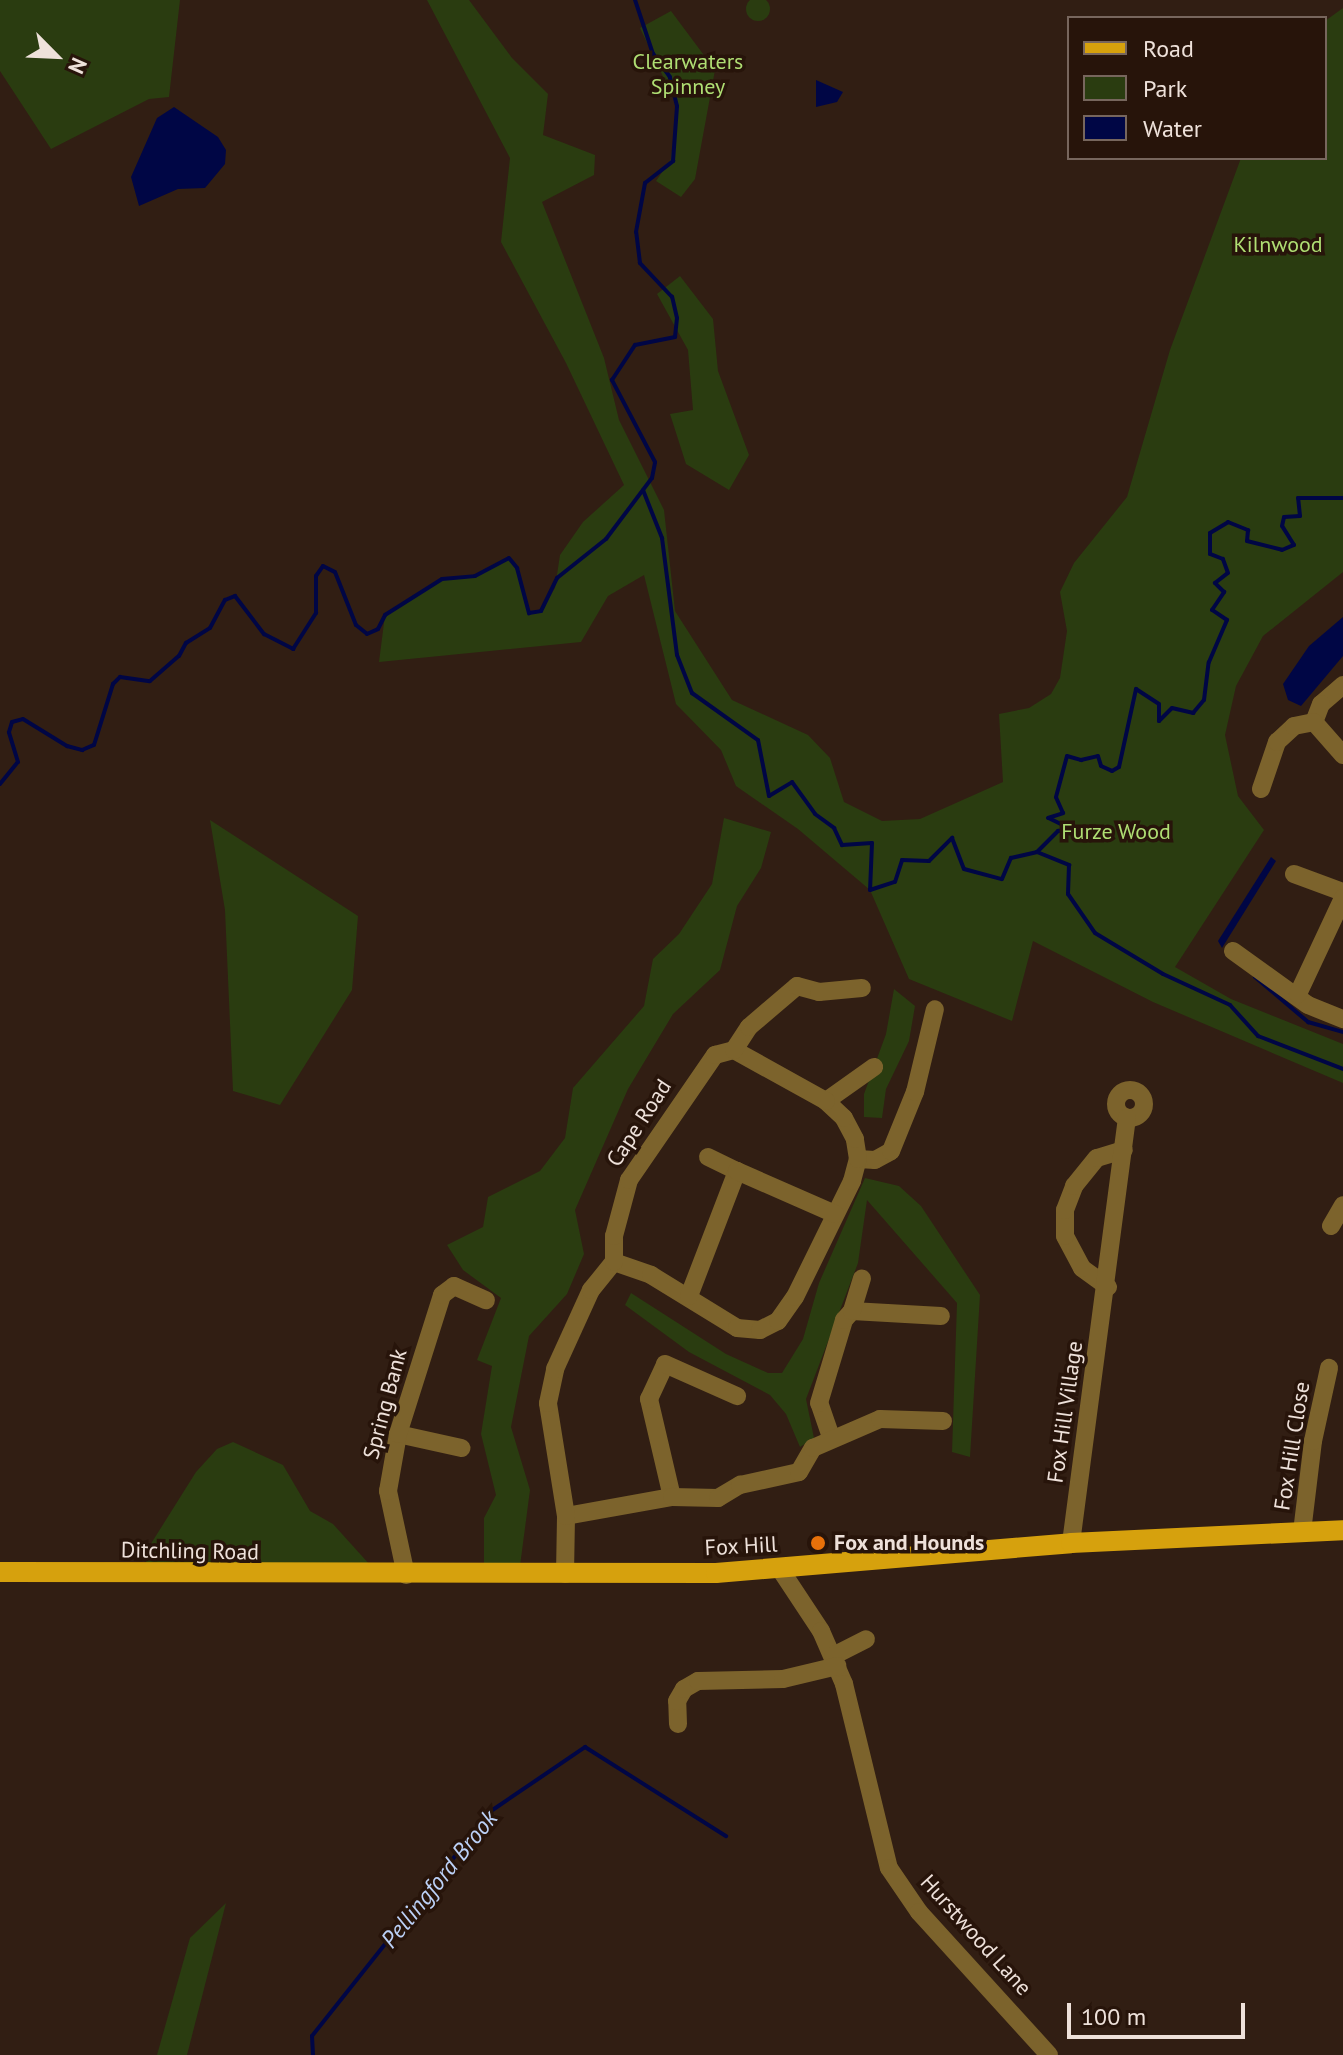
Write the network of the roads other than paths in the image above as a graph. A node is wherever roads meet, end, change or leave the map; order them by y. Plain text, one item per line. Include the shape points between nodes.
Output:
1 (1343, 685) edge
2 (1314, 722) junction
3 (1343, 755) edge
4 (1261, 789) dead end
5 (1294, 874) dead end
6 (1343, 895) edge
7 (1233, 951) dead end
8 (862, 988) dead end
9 (1298, 994) junction
10 (935, 1009) dead end
11 (1343, 1019) edge
12 (734, 1050) junction
13 (874, 1067) dead end
14 (826, 1101) junction
15 (1127, 1118) dead end
16 (1124, 1150) junction
17 (708, 1157) dead end
18 (858, 1159) junction
19 (737, 1171) junction
20 (1343, 1205) edge
21 (835, 1214) junction
22 (1331, 1226) dead end
23 (614, 1262) junction
24 (862, 1279) dead end
25 (1108, 1287) junction
26 (689, 1296) junction
27 (486, 1300) dead end
28 (852, 1311) junction
29 (941, 1316) dead end
30 (1329, 1368) dead end
31 (737, 1396) dead end
32 (943, 1421) dead end
33 (398, 1434) junction
34 (831, 1437) junction
35 (461, 1448) dead end
36 (672, 1497) junction
37 (566, 1516) junction
38 (1343, 1530) edge
39 (1302, 1532) junction
40 (1071, 1543) junction
41 (780, 1569) junction
42 (0, 1572) edge
43 (565, 1574) junction
44 (406, 1575) junction
45 (380, 1576) joint
46 (866, 1639) dead end
47 (835, 1661) junction
48 (671, 1713) dead end
49 (1044, 2053) edge

1 - 2 street via 1321,704
2 - 3 street
2 - 4 street via 1294,726 1277,742
5 - 6 street
6 - 9 street
7 - 9 street
8 - 12 street, Cape Road via 819,992 797,986 749,1027
9 - 11 street via 1308,1005
10 - 18 street via 915,1092 891,1151 875,1160
12 - 14 street
12 - 23 street, Cape Road via 715,1055 629,1180 614,1236
13 - 14 street
14 - 18 street via 844,1118
15 - 16 street, Fox Hill Village
16 - 25 street, Fox Hill Village
16 - 25 street via 1097,1158 1074,1186 1065,1210 1065,1236 1082,1268
17 - 19 street
18 - 21 street
19 - 21 street
19 - 26 street
20 - 22 street
21 - 26 street via 778,1321 760,1330 737,1328
23 - 26 street
23 - 37 street via 591,1290 555,1369 548,1403
24 - 28 street
25 - 40 street, Fox Hill Village
27 - 33 street, Spring Bank via 454,1286 442,1295
28 - 29 street
28 - 34 street via 844,1320 819,1403
30 - 39 street, Fox Hill Close
31 - 36 street via 665,1364 649,1399
32 - 34 street via 880,1419
33 - 35 street
33 - 44 street, Spring Bank via 388,1491
34 - 36 street via 813,1448 799,1472 740,1485 718,1498
36 - 37 street
37 - 43 street
38 - 39 main road, Fox Hill
39 - 40 main road, Fox Hill
40 - 41 main road, Fox Hill
41 - 43 main road, Fox Hill
41 - 47 street, Hurstwood Lane
42 - 45 main road, Ditchling Road
43 - 44 main road, Fox Hill
44 - 45 main road, Fox Hill
46 - 47 street
47 - 48 street via 783,1679 698,1681 684,1689
47 - 49 street, Hurstwood Lane via 864,1752 877,1839 889,1868 919,1912

